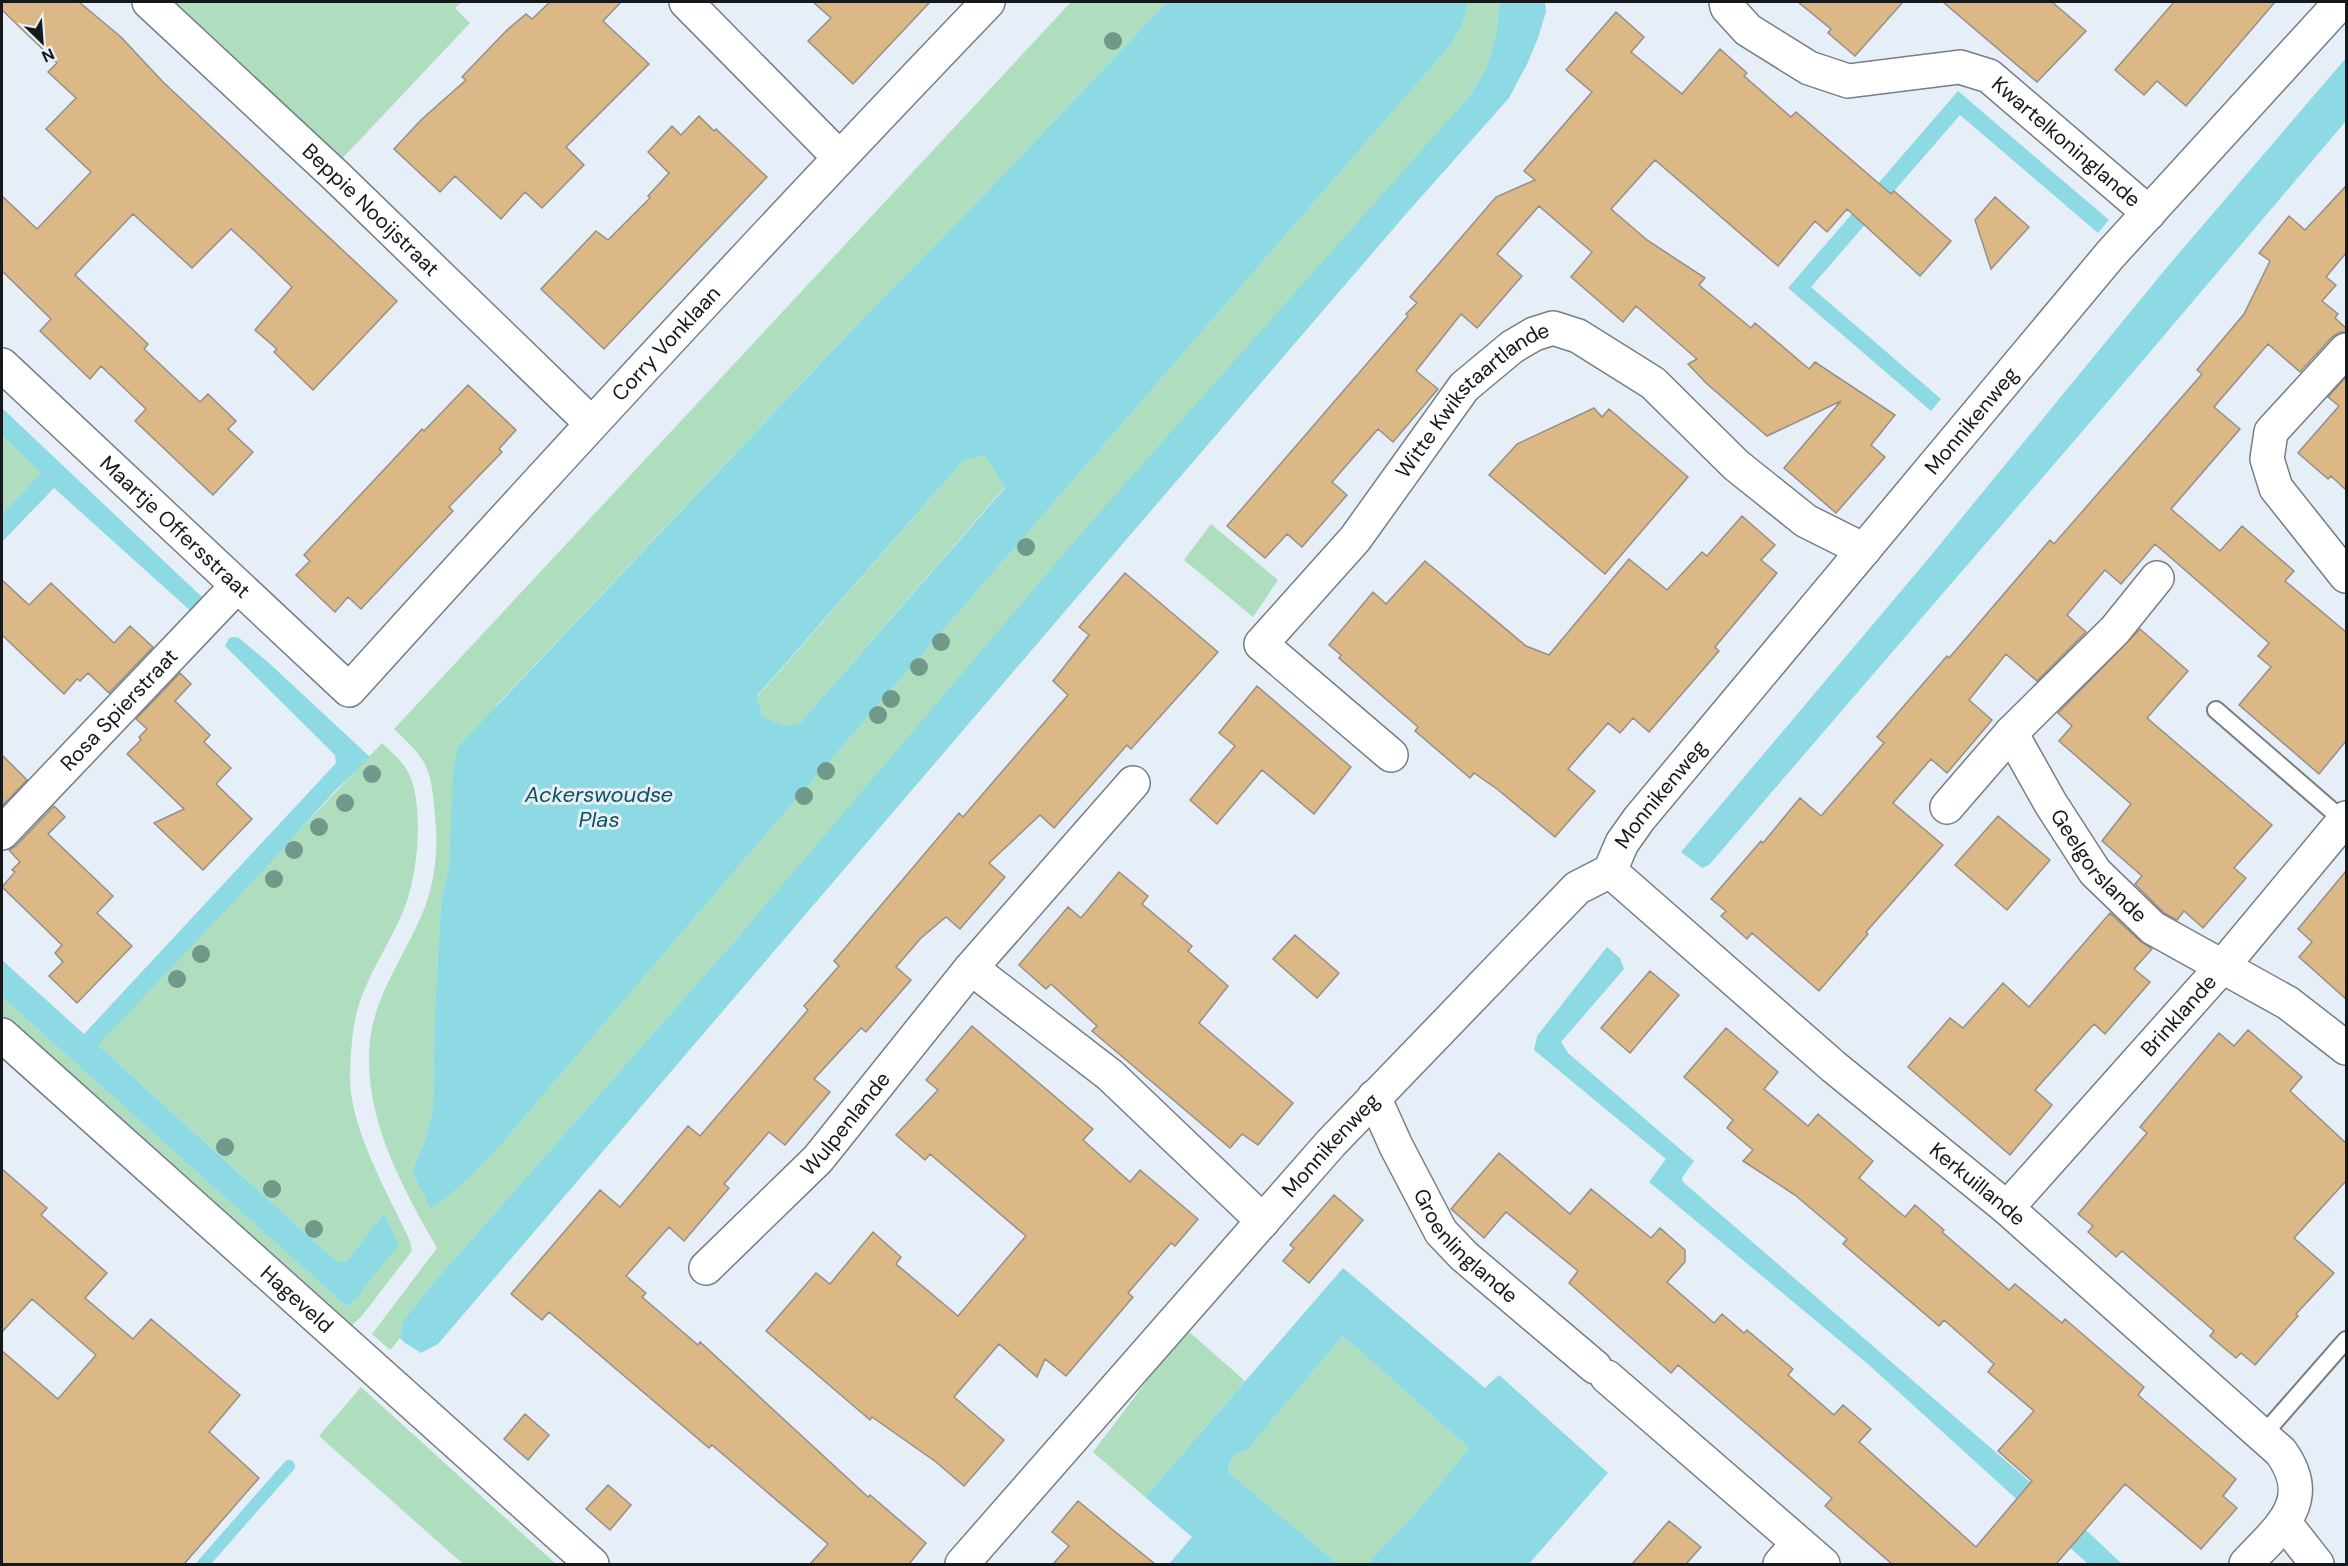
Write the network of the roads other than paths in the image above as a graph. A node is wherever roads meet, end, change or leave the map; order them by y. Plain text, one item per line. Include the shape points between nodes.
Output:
1 (149, 2) edge
2 (686, 2) edge
3 (988, 2) edge
4 (1726, 2) edge
5 (2341, 2) edge
6 (839, 157) junction
7 (2149, 213) junction
8 (2346, 350) edge
9 (2, 365) edge
10 (591, 423) junction
11 (1864, 550) junction
12 (2346, 576) edge
13 (2157, 578) dead end
14 (236, 587) junction
15 (349, 690) joint
16 (2216, 711) dead end
17 (2011, 733) junction
18 (1392, 755) dead end
19 (1132, 783) dead end
20 (1947, 807) dead end
21 (2345, 820) edge
22 (2, 833) edge
23 (1610, 871) junction
24 (971, 968) junction
25 (2221, 968) junction
26 (2, 1035) edge
27 (2346, 1048) edge
28 (1374, 1096) junction
29 (2007, 1208) junction
30 (1263, 1221) junction
31 (706, 1268) dead end
32 (2346, 1340) edge
33 (2262, 1436) junction
34 (2284, 1522) junction
35 (1789, 1554) edge
36 (592, 1564) edge
37 (962, 1564) edge
38 (1823, 1564) edge
39 (2246, 1564) edge
40 (2317, 1564) edge

1 - 10 street, Beppie Nooijstraat via 335,175
2 - 6 street
3 - 6 street, Corry Vonklaan
4 - 7 street, Kwartelkoninglande via 1726,7 1748,30 1809,68 1848,81 1960,67 1989,75
5 - 7 street, Monnikenweg
6 - 10 street, Corry Vonklaan
7 - 11 street, Monnikenweg
8 - 12 street via 2271,432 2267,459 2276,488
9 - 14 street, Maartje Offersstraat
10 - 15 street, Corry Vonklaan
11 - 18 street, Witte Kwikstaartlande via 1806,521 1736,465 1653,383 1578,336 1553,328 1534,334 1464,387 1355,539 1261,644
11 - 23 street, Monnikenweg via 1639,819 1622,843
13 - 17 street via 2115,630
14 - 15 street, Maartje Offersstraat
14 - 22 street, Rosa Spierstraat
16 - 21 lane
17 - 20 street
17 - 25 street, Geelgorslande via 2095,872 2153,928
19 - 24 street, Wulpenlande
21 - 25 street, Brinklande
23 - 28 street, Monnikenweg via 1577,888
23 - 29 street, Kerkuillande via 1834,1067
24 - 30 street via 1110,1075
24 - 31 street, Wulpenlande via 818,1159
25 - 27 street, Geelgorslande via 2288,1003
25 - 29 street, Brinklande
26 - 36 street, Hageveld
28 - 30 street, Monnikenweg
28 - 35 street, Groenlinglande via 1441,1232 1601,1372
29 - 33 street, Kerkuillande
30 - 37 street, Monnikenweg
32 - 33 lane
33 - 34 street, Kerkuillande via 2281,1452 2294,1476 2295,1499
34 - 39 street, Kerkuillande
34 - 40 street
35 - 38 street, Groenlinglande

